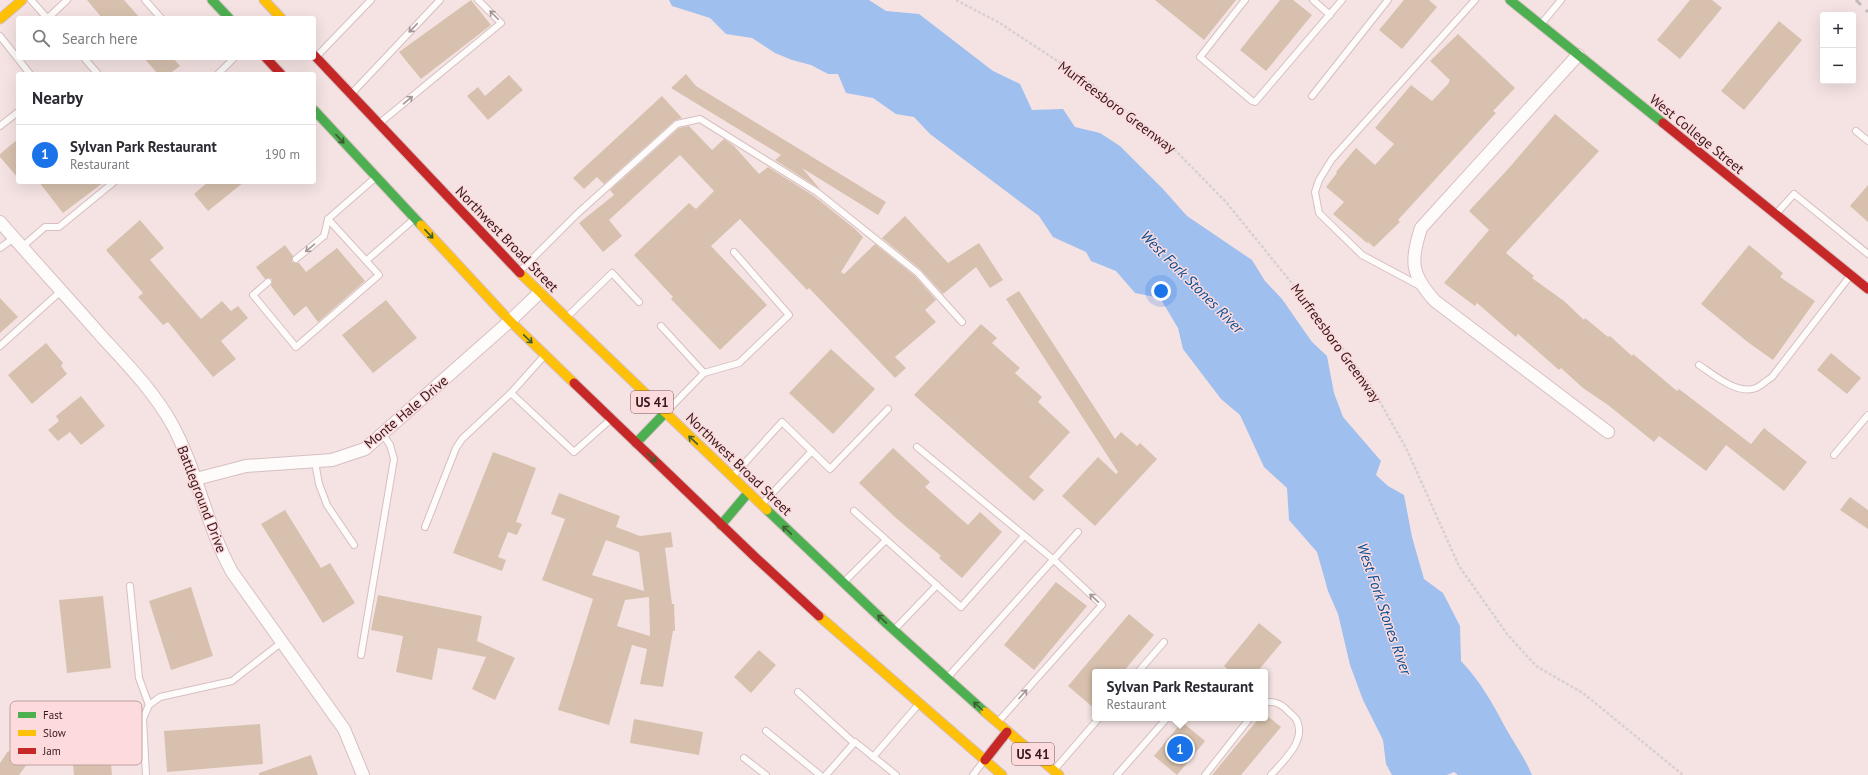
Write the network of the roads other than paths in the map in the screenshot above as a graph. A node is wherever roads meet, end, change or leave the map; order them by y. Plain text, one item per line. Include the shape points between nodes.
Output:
1 (22, 0) edge
2 (31, 0) edge
3 (67, 0) edge
4 (145, 0) edge
5 (212, 0) edge
6 (264, 0) edge
7 (371, 0) edge
8 (440, 0) edge
9 (478, 0) edge
10 (1245, 0) edge
11 (1314, 0) edge
12 (1342, 0) edge
13 (1388, 0) edge
14 (1475, 0) edge
15 (1510, 0) edge
16 (1561, 0) edge
17 (1330, 15) junction
18 (46, 16) edge
19 (50, 16) edge
20 (159, 16) edge
21 (224, 16) edge
22 (278, 16) edge
23 (0, 19) edge
24 (1540, 24) junction
25 (0, 36) edge
26 (316, 55) edge
27 (1578, 55) junction
28 (16, 56) edge
29 (316, 57) edge
30 (19, 60) edge
31 (86, 60) edge
32 (232, 60) edge
33 (268, 60) edge
34 (28, 72) edge
35 (96, 72) edge
36 (220, 72) edge
37 (279, 72) edge
38 (350, 94) junction
39 (1312, 96) dead end
40 (316, 112) edge
41 (16, 113) edge
42 (0, 125) edge
43 (378, 125) junction
44 (1856, 131) dead end
45 (1868, 140) edge
46 (376, 177) junction
47 (112, 184) edge
48 (1776, 214) junction
49 (414, 218) junction
50 (328, 219) junction
51 (0, 222) edge
52 (14, 238) junction
53 (22, 247) junction
54 (0, 248) edge
55 (734, 252) dead end
56 (1868, 254) edge
57 (296, 259) dead end
58 (366, 260) junction
59 (519, 272) junction
60 (1851, 275) junction
61 (268, 282) dead end
62 (1866, 284) edge
63 (1421, 286) junction
64 (61, 291) junction
65 (540, 293) junction
66 (639, 302) dead end
67 (566, 319) junction
68 (510, 321) junction
69 (962, 322) dead end
70 (661, 326) dead end
71 (0, 346) edge
72 (545, 355) junction
73 (1699, 365) dead end
74 (704, 373) junction
75 (511, 393) junction
76 (888, 409) dead end
77 (664, 413) junction
78 (1868, 415) edge
79 (611, 419) junction
80 (1608, 432) dead end
81 (382, 433) junction
82 (636, 443) junction
83 (917, 447) dead end
84 (812, 451) junction
85 (1834, 455) dead end
86 (315, 462) junction
87 (732, 476) junction
88 (196, 479) junction
89 (748, 493) junction
90 (761, 505) junction
91 (854, 511) dead end
92 (721, 525) junction
93 (425, 527) dead end
94 (1078, 532) dead end
95 (1024, 536) junction
96 (886, 540) junction
97 (354, 545) dead end
98 (1054, 560) junction
99 (843, 582) junction
100 (936, 585) junction
101 (130, 586) dead end
102 (894, 630) junction
103 (282, 642) junction
104 (1164, 642) dead end
105 (361, 655) dead end
106 (1141, 669) edge
107 (947, 678) junction
108 (798, 692) dead end
109 (1268, 703) edge
110 (919, 704) junction
111 (149, 705) junction
112 (1097, 721) edge
113 (1164, 721) edge
114 (1248, 721) edge
115 (997, 723) junction
116 (766, 731) dead end
117 (1007, 732) junction
118 (854, 743) junction
119 (873, 757) junction
120 (744, 758) dead end
121 (985, 760) junction
122 (1057, 773) edge
123 (146, 775) edge
124 (363, 775) edge
125 (766, 775) edge
126 (820, 775) edge
127 (826, 775) edge
128 (896, 775) edge
129 (973, 775) edge
130 (1002, 775) edge
131 (1117, 775) edge
132 (1205, 775) edge
133 (1271, 775) edge

1 - 23 main road
2 - 18 lane
3 - 19 lane
4 - 20 lane
5 - 21 main road
6 - 22 main road
7 - 26 lane
8 -> 38 lane
43 -> 9 lane via 501,23
10 - 17 lane via 1200,57 1255,102
11 - 17 lane
12 - 17 lane
13 - 39 lane
14 - 63 lane via 1332,160 1319,180 1315,192 1319,213 1362,255
15 - 24 main road, West College Street
16 - 24 lane
24 - 27 main road, West College Street
25 - 28 lane
27 - 48 main road, West College Street
27 - 63 street via 1421,228 1414,249 1415,268
29 - 38 main road, Northwest Broad Street / US 41
30 - 34 lane
31 - 35 lane
32 - 36 lane
33 - 37 main road
38 - 43 main road, Northwest Broad Street / US 41
40 -> 46 main road, US 41
41 - 42 lane
43 - 59 main road, Northwest Broad Street / US 41
44 - 45 lane
46 - 49 main road, US 41
46 - 50 lane
47 - 53 lane via 59,227 45,227
48 - 56 lane via 1794,194
48 - 60 main road, West College Street
49 - 58 lane
49 -> 68 main road, US 41
50 -> 57 lane via 324,236
50 - 58 lane
51 - 52 street, Battleground Drive
52 - 53 street, Battleground Drive
52 - 54 lane
53 - 64 street, Battleground Drive
55 - 74 lane via 789,315 739,364
58 - 61 lane via 379,275 296,347 253,295
59 - 65 main road, Northwest Broad Street / US 41
59 - 69 lane via 577,214 677,124 700,119 817,192 918,273
60 - 62 main road, West College Street
60 - 73 lane via 1772,377 1756,388 1743,389 1727,383
63 - 80 street via 1435,301
64 - 71 lane
64 - 88 street, Battleground Drive via 143,383 172,425
65 - 67 main road, Northwest Broad Street / US 41
65 - 68 street, Monte Hale Drive
66 - 67 lane via 612,273
67 - 77 main road, Northwest Broad Street / US 41
68 -> 72 main road, US 41
68 - 81 street, Monte Hale Drive
70 - 74 lane
72 - 75 lane
72 - 79 main road, US 41
74 - 77 lane
75 - 79 lane via 574,452
75 - 93 lane via 462,439 456,448
76 - 84 lane via 830,469
77 - 82 main road
87 -> 77 main road, Northwest Broad Street / US 41
78 - 85 lane
79 - 82 main road, US 41
81 - 86 street, Monte Hale Drive via 365,449 332,460
81 - 105 lane via 390,445 394,459
82 -> 92 main road, US 41
83 - 95 lane
84 - 87 lane via 782,422
84 - 90 lane
86 - 88 street, Monte Hale Drive via 246,466
86 - 97 lane via 319,484 327,505
87 - 89 main road, Northwest Broad Street / US 41
88 - 103 street, Battleground Drive via 218,547 232,572
89 - 90 main road, Northwest Broad Street / US 41
89 - 92 main road
99 -> 90 main road, Northwest Broad Street / US 41
91 - 96 lane
92 - 110 main road, US 41
94 - 98 lane
95 - 98 lane
95 - 100 lane via 961,607
96 - 99 lane
96 - 100 lane
98 - 107 lane
115 -> 98 lane via 1102,605
102 -> 99 main road, Northwest Broad Street / US 41
100 - 102 lane
101 - 111 lane via 139,678
102 - 107 main road, Northwest Broad Street / US 41
103 - 111 lane via 232,681 160,697
103 - 124 street, Battleground Drive via 344,729
104 - 106 lane
115 -> 107 main road, Northwest Broad Street / US 41
108 - 118 lane
109 - 133 lane via 1280,704 1295,719 1299,732 1295,745
110 - 119 lane
110 - 121 main road, US 41
111 - 123 lane via 142,719
112 - 122 lane
113 - 131 lane
114 - 132 lane
115 - 117 main road, Northwest Broad Street / US 41
116 - 126 lane
117 - 121 main road
117 - 122 main road, Northwest Broad Street / US 41
118 - 119 lane
118 - 127 lane
119 - 128 lane
120 - 125 lane
121 - 129 lane
121 - 130 main road, US 41

